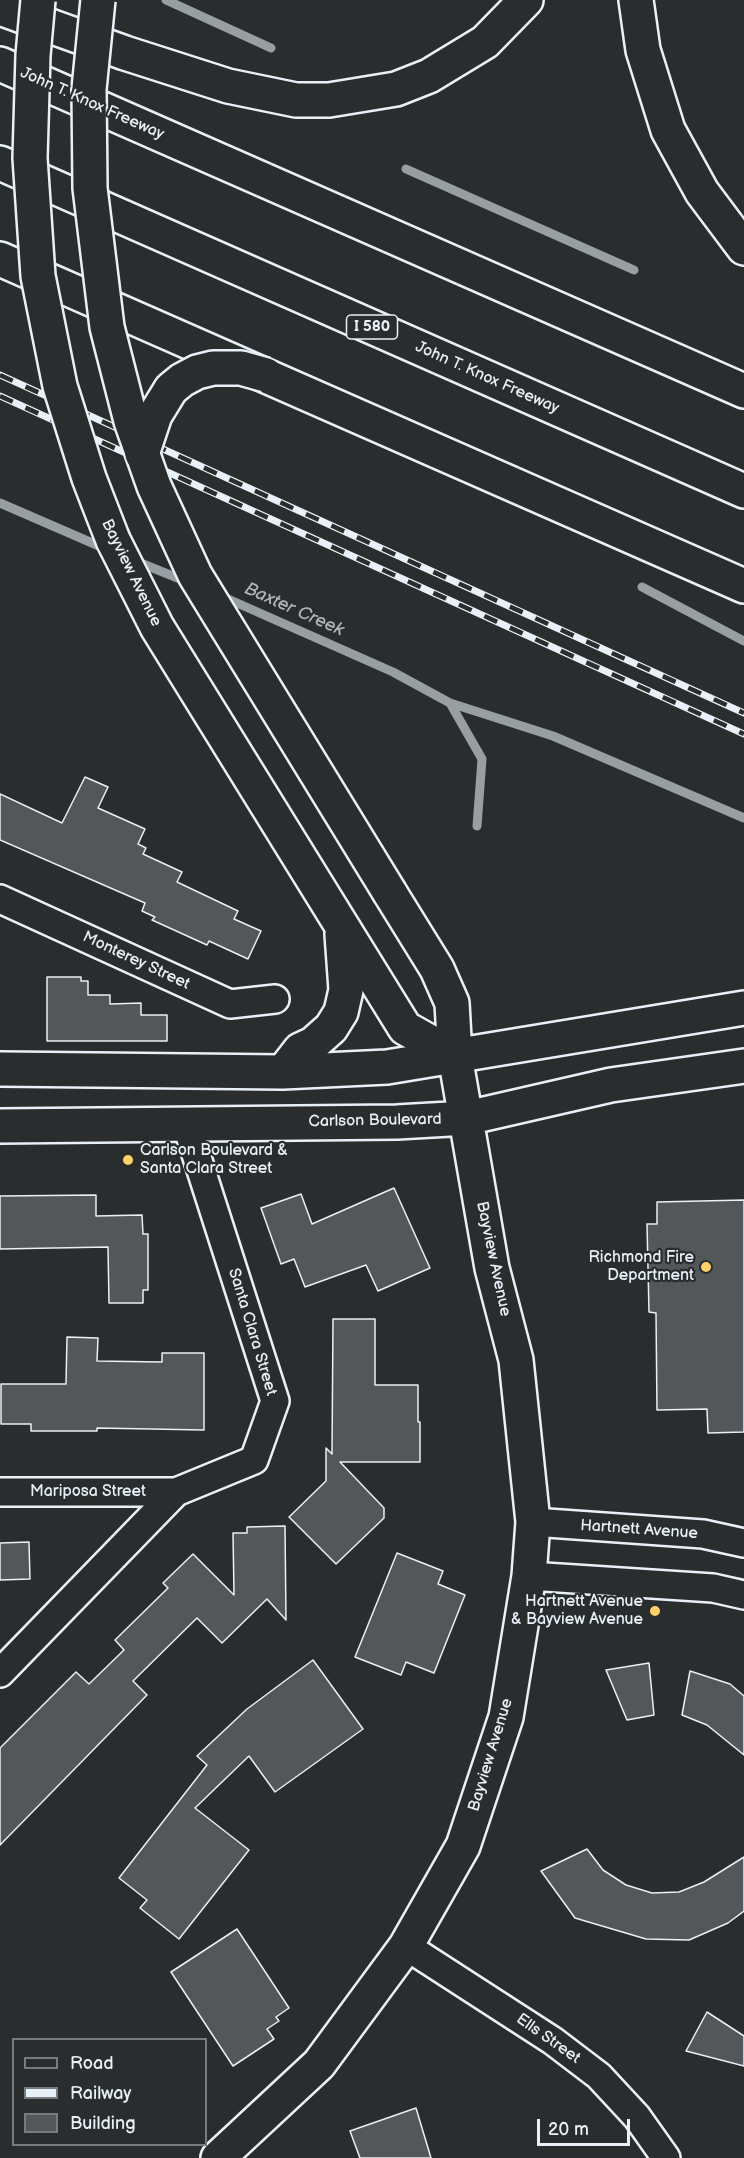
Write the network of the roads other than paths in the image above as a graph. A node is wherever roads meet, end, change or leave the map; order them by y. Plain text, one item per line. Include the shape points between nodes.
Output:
1 (38, 0) edge
2 (98, 0) edge
3 (526, 0) edge
4 (636, 0) edge
5 (0, 8) edge
6 (0, 63) edge
7 (0, 163) edge
8 (744, 248) edge
9 (0, 259) edge
10 (38, 276) junction
11 (103, 303) junction
12 (266, 375) junction
13 (744, 391) edge
14 (142, 454) junction
15 (744, 491) edge
16 (744, 586) edge
17 (0, 899) edge
18 (341, 926) junction
19 (275, 999) dead end
20 (744, 1008) edge
21 (455, 1056) junction
22 (744, 1066) edge
23 (0, 1069) edge
24 (284, 1072) junction
25 (467, 1118) junction
26 (186, 1123) junction
27 (0, 1126) edge
28 (0, 1492) edge
29 (176, 1492) junction
30 (533, 1522) junction
31 (744, 1543) edge
32 (529, 1576) junction
33 (744, 1595) edge
34 (0, 1673) edge
35 (406, 1946) junction
36 (218, 2158) edge
37 (666, 2158) edge

1 - 10 main road, Bayview Avenue, bridge via 30,146
2 - 11 main road, Bayview Avenue, bridge via 89,89 88,155
3 - 5 main road via 485,42 429,76 396,89 329,100 296,100 228,86
4 - 8 main road via 651,83 668,130 702,192
6 - 13 main road, John T. Knox Freeway
7 - 15 main road, John T. Knox Freeway / I 580
9 - 10 main road
10 - 11 main road
10 - 18 main road, Bayview Avenue, bridge via 52,352 76,437 127,570 180,666
11 - 12 main road, bridge
11 - 14 main road, Bayview Avenue, bridge
12 - 14 main road, bridge via 213,368 182,380 171,389 155,415
12 - 16 main road
14 - 21 main road, Bayview Avenue, bridge via 205,594 437,969 452,1003
17 - 19 street, Monterey Street via 230,1004
18 - 21 main road, Bayview Avenue via 405,1028
18 - 24 main road via 346,990 340,1012 331,1028 300,1050
20 - 21 main road
21 - 24 main road via 387,1067
21 - 25 main road, Bayview Avenue
22 - 25 main road, Carlson Boulevard via 611,1085
23 - 24 main road
25 - 26 main road, Carlson Boulevard
25 - 30 main road, Bayview Avenue via 492,1268 516,1360
26 - 27 main road, Carlson Boulevard
26 - 29 street, Santa Clara Street via 275,1401 254,1460
28 - 29 street, Mariposa Street
29 - 34 street, Santa Clara Street
30 - 31 street, Hartnett Avenue via 703,1534
30 - 32 main road, Bayview Avenue
32 - 33 street via 713,1588
32 - 35 main road, Bayview Avenue via 506,1717 463,1846
35 - 36 main road, Bayview Avenue via 319,2064
35 - 37 street, Ells Street via 554,2041 599,2076 637,2117

